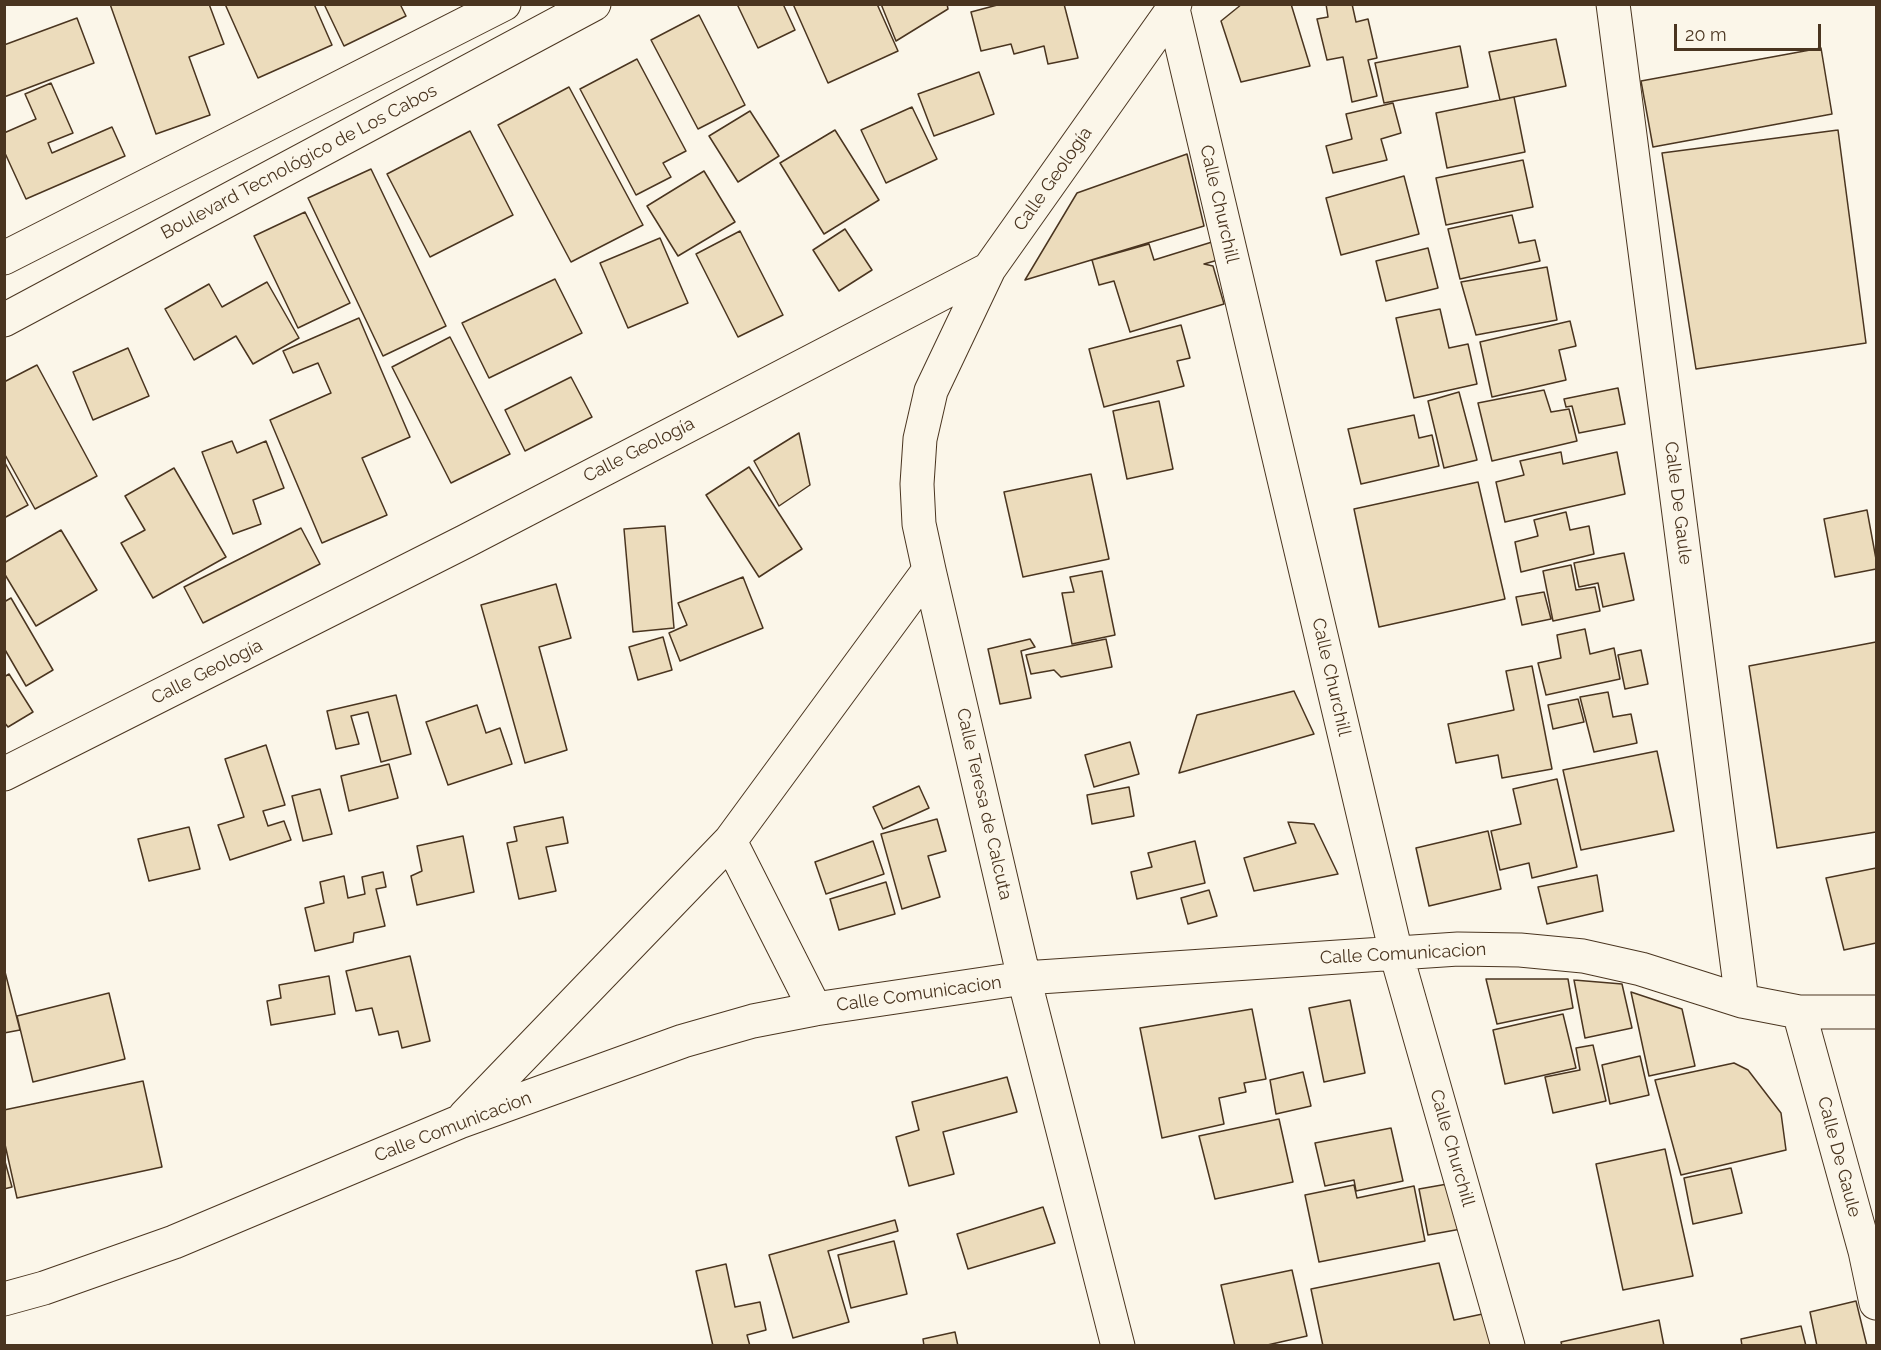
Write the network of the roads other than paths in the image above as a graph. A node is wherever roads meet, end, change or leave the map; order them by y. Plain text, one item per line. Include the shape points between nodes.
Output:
1 (504, 4) edge
2 (594, 4) edge
3 (1613, 4) edge
4 (1174, 7) edge
5 (4, 258) edge
6 (989, 269) junction
7 (4, 320) edge
8 (929, 570) junction
9 (4, 774) edge
10 (730, 841) junction
11 (1396, 952) junction
12 (1024, 978) junction
13 (1742, 1000) junction
14 (815, 1009) junction
15 (1799, 1012) junction
16 (1876, 1012) edge
17 (459, 1122) junction
18 (4, 1299) edge
19 (1876, 1303) edge
20 (1118, 1346) edge
21 (1508, 1346) edge

1 - 5 street
2 - 7 street, Boulevard Tecnológico de Los Cabos
3 - 13 street, Calle De Gaule
4 - 6 street, Calle Geología
4 - 11 street, Calle Churchill
6 - 8 street, Calle Teresa de Calcuta via 931,391 920,439 916,484
6 - 9 street, Calle Geología via 466,541
8 - 10 street
8 - 12 street, Calle Teresa de Calcuta
10 - 14 street
10 - 17 street
11 - 12 street, Calle Comunicacion
11 - 13 street, Calle Comunicacion via 1520,950 1583,956
11 - 21 street, Calle Churchill
12 - 14 street, Calle Comunicacion
12 - 20 street, Calle Teresa de Calcuta
13 - 15 street, Calle Comunicacion
14 - 17 street, Calle Comunicacion via 683,1041
15 - 16 street, Calle Comunicacion
15 - 19 street, Calle De Gaule
17 - 18 street, Calle Comunicacion via 174,1242

